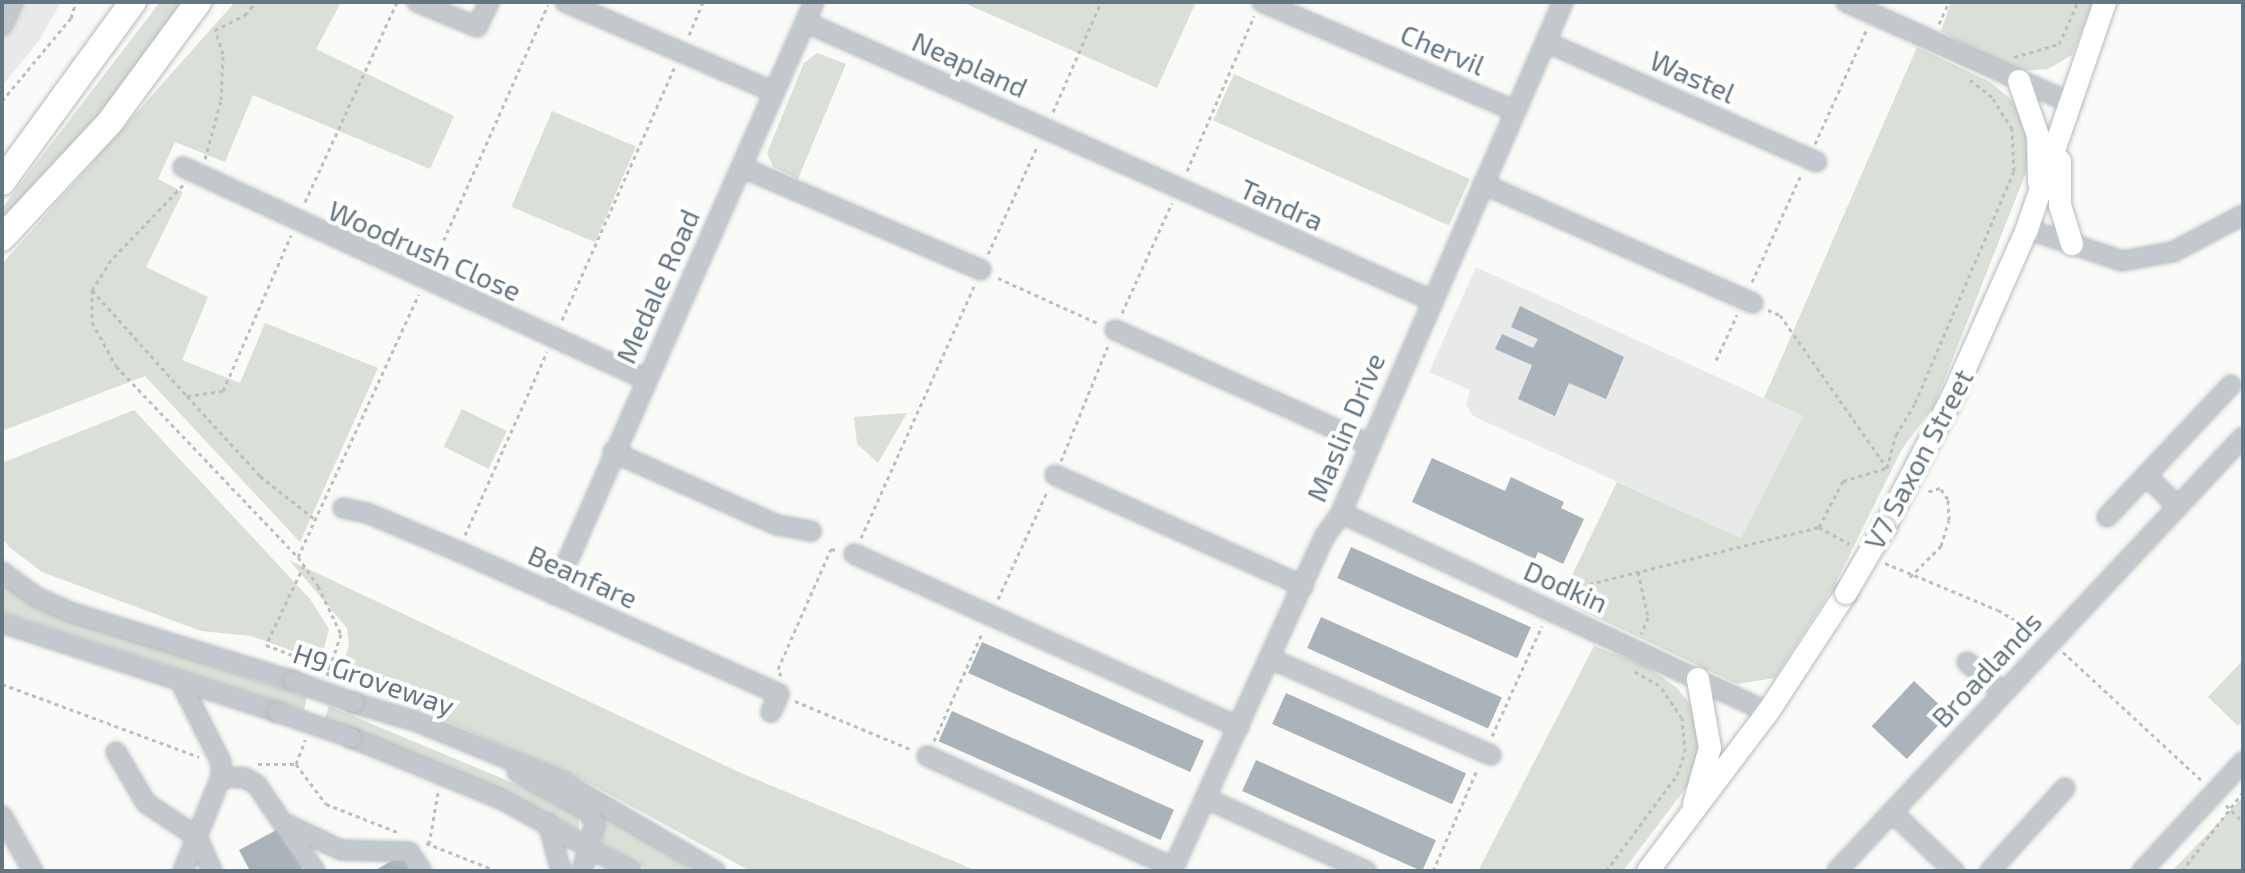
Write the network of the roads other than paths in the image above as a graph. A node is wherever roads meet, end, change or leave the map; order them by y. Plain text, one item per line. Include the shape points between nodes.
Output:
1 (13, 2) edge
2 (133, 2) edge
3 (198, 2) edge
4 (417, 2) edge
5 (489, 2) edge
6 (565, 2) edge
7 (814, 2) edge
8 (1261, 2) edge
9 (1563, 2) edge
10 (1846, 2) edge
11 (2105, 2) edge
12 (805, 22) junction
13 (2, 26) edge
14 (1546, 42) junction
15 (2019, 81) junction
16 (774, 92) junction
17 (2073, 104) junction
18 (1513, 110) junction
19 (2062, 136) junction
20 (1111, 159) joint
21 (1813, 160) road end
22 (741, 167) junction
23 (190, 172) road end
24 (2, 182) edge
25 (1483, 184) junction
26 (2040, 196) junction
27 (2243, 215) edge
28 (2027, 229) junction
29 (2, 238) edge
30 (2072, 244) junction
31 (981, 270) road end
32 (1431, 300) junction
33 (1748, 302) road end
34 (1115, 330) road end
35 (647, 380) junction
36 (2231, 385) dead end
37 (2243, 437) edge
38 (1367, 443) junction
39 (613, 452) junction
40 (1055, 475) road end
41 (2146, 475) junction
42 (334, 504) road end
43 (2178, 507) junction
44 (1341, 513) junction
45 (2107, 517) dead end
46 (811, 531) dead end
47 (854, 554) road end
48 (2, 572) edge
49 (1303, 586) junction
50 (553, 594) junction
51 (2, 623) edge
52 (1271, 659) junction
53 (1967, 662) dead end
54 (179, 679) junction
55 (1698, 679) junction
56 (2002, 692) junction
57 (771, 712) dead end
58 (1768, 712) junction
59 (1239, 727) junction
60 (116, 752) dead end
61 (498, 753) junction
62 (1491, 755) dead end
63 (927, 756) road end
64 (2243, 762) edge
65 (221, 777) junction
66 (2065, 788) dead end
67 (1207, 799) junction
68 (1892, 812) junction
69 (2, 816) edge
70 (1689, 820) junction
71 (548, 823) junction
72 (286, 824) junction
73 (197, 837) junction
74 (1672, 841) junction
75 (592, 848) junction
76 (1173, 870) edge
77 (33, 871) edge
78 (183, 871) edge
79 (212, 871) edge
80 (315, 871) edge
81 (422, 871) edge
82 (561, 871) edge
83 (582, 871) edge
84 (631, 871) edge
85 (715, 871) edge
86 (1366, 871) edge
87 (1648, 871) edge
88 (1657, 871) edge
89 (1837, 871) edge
90 (1954, 871) edge
91 (1990, 871) edge
92 (2142, 871) edge

1 - 13 street
2 - 24 highway
3 - 29 highway via 110,122
4 - 5 street via 477,27
6 - 16 street
7 - 12 street, Medale Road
8 - 18 street, Chervil
9 - 14 street, Maslin Drive
10 - 15 street
11 - 17 main road, V7 Saxon Street
12 - 16 street, Medale Road
12 - 20 street, Neapland
14 - 18 street, Maslin Drive
14 - 21 street, Wastel
15 - 17 street
15 - 26 main road via 2038,136
16 - 22 street, Medale Road
17 - 19 main road, V7 Saxon Street
18 - 25 street, Maslin Drive
19 - 26 main road, V7 Saxon Street
19 - 30 main road via 2058,187
20 - 32 street, Tandra
22 - 31 street
22 - 35 street, Medale Road
23 - 35 street, Woodrush Close
25 - 32 street, Maslin Drive
25 - 33 street
26 - 28 main road, V7 Saxon Street
27 - 30 street via 2173,252 2146,258 2122,261
28 - 30 street
28 - 58 main road, V7 Saxon Street, bridge via 1951,400 1884,528
32 - 38 street, Maslin Drive
34 - 38 street
35 - 39 street, Medale Road
36 - 41 street
37 - 43 street, Broadlands
38 - 44 street, Maslin Drive
39 - 46 street via 777,525
39 - 50 street, Medale Road
40 - 49 street
41 - 43 street
41 - 45 street
42 - 50 street, Beanfare via 367,513
43 - 56 street, Broadlands
44 - 49 street, Maslin Drive
44 - 55 street, Dodkin
47 - 59 street
48 - 61 street, H9 Groveway, bridge via 36,597 70,612 293,681
49 - 52 street, Maslin Drive
50 - 57 street, Beanfare via 781,688
51 - 54 street
52 - 59 street, Maslin Drive
52 - 62 street
53 - 56 street
54 - 65 street via 221,762
54 - 71 street, bridge via 424,765
55 - 58 street, Dodkin
55 - 70 main road via 1710,748
56 - 68 street, Broadlands
58 - 70 main road, V7 Saxon Street
59 - 67 street, Maslin Drive
60 - 73 street via 146,803
61 - 75 street via 519,774 586,810 595,823
61 - 85 street, H9 Groveway via 608,803
63 - 76 street
64 - 92 street
65 - 72 street via 245,778 257,785
65 - 73 street
66 - 91 street
67 - 76 street, Maslin Drive
67 - 86 street
68 - 89 street, Broadlands
68 - 90 street
69 - 77 street
70 - 74 main road, V7 Saxon Street
71 - 75 street
71 - 82 street
72 - 80 street
72 - 81 street via 341,850 409,852
73 - 78 street
73 - 79 street
74 - 87 main road, V7 Saxon Street
74 - 88 main road
75 - 83 street
75 - 84 street

